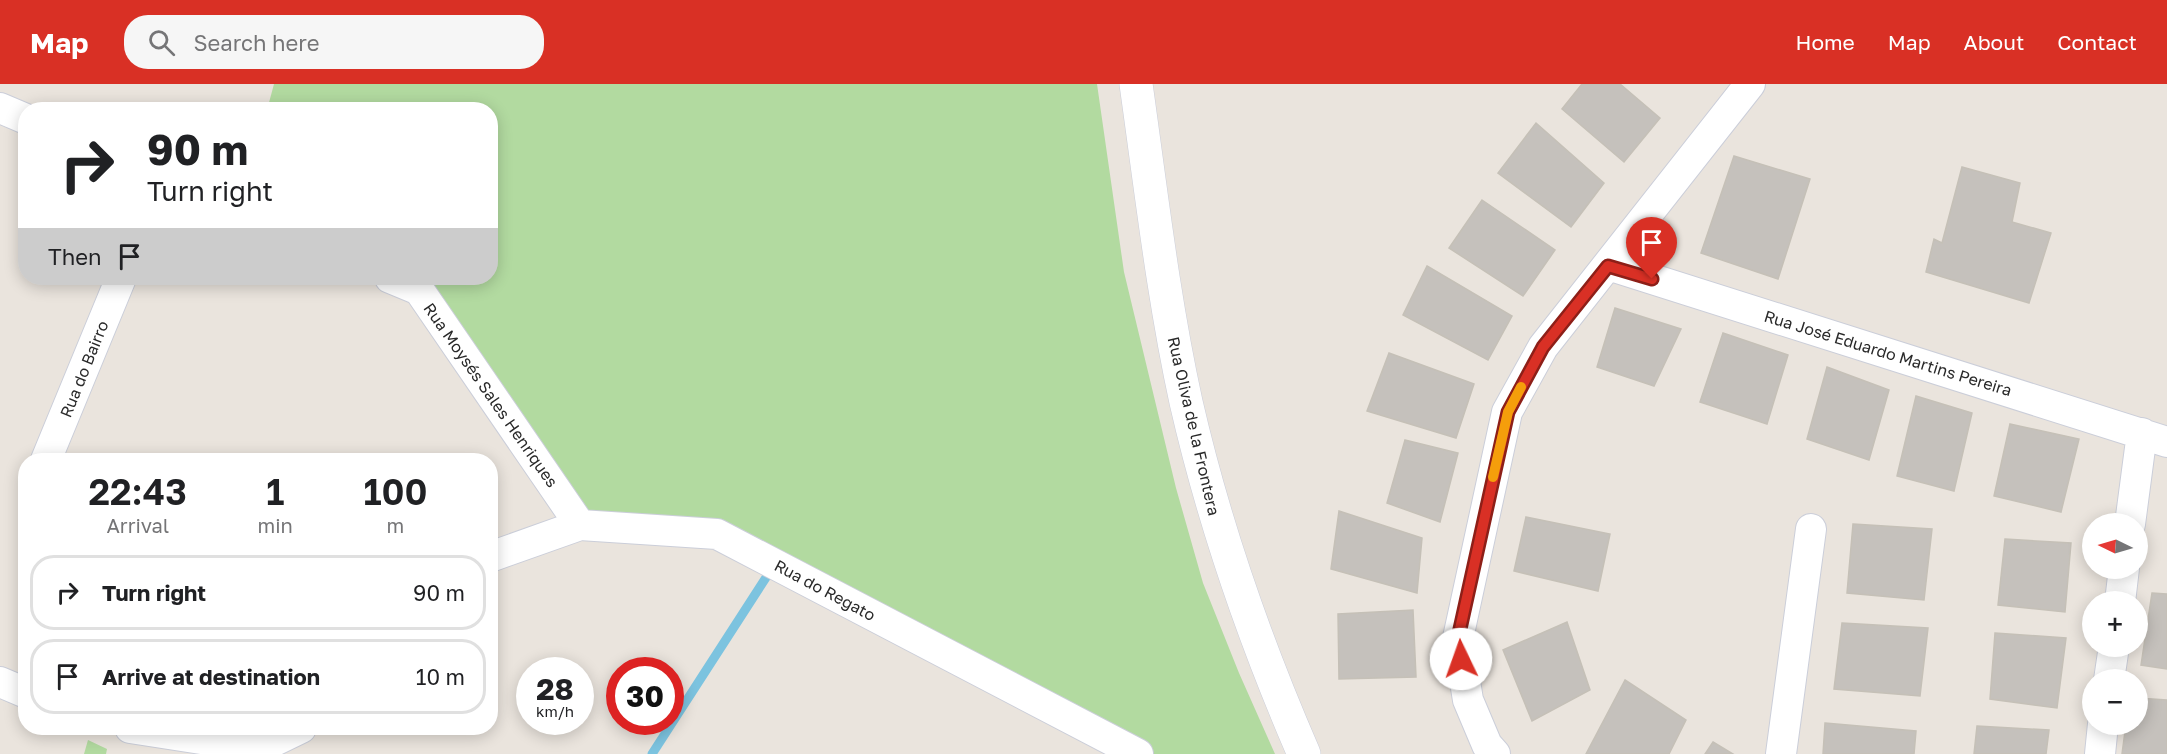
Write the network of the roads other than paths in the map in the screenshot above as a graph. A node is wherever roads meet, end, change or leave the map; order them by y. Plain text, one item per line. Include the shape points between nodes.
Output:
1 (1136, 84) edge
2 (1750, 84) edge
3 (0, 108) edge
4 (18, 116) edge
5 (1608, 266) junction
6 (118, 285) edge
7 (407, 285) edge
8 (2154, 438) edge
9 (49, 453) edge
10 (2133, 513) edge
11 (580, 525) junction
12 (1811, 529) dead end
13 (498, 554) edge
14 (0, 682) edge
15 (18, 690) edge
16 (176, 735) edge
17 (287, 735) edge
18 (2102, 735) edge
19 (1138, 754) edge
20 (1304, 754) edge
21 (1495, 754) edge
22 (1781, 754) edge
23 (2100, 754) edge

1 - 20 main road, Rua Oliva de la Frontera via 1172,334 1204,475 1247,614
2 - 5 street
3 - 4 street
5 - 8 street, Rua José Eduardo Martins Pereira
5 - 21 street via 1543,347 1508,412 1458,638 1468,700 1487,745
6 - 9 street, Rua do Bairro
7 - 11 street, Rua Moysés Sales Henriques via 419,290
8 - 10 street
11 - 13 street, Rua do Regato
11 - 19 street, Rua do Regato via 717,534
12 - 22 street
14 - 15 street
16 - 17 street via 260,748
18 - 23 street

